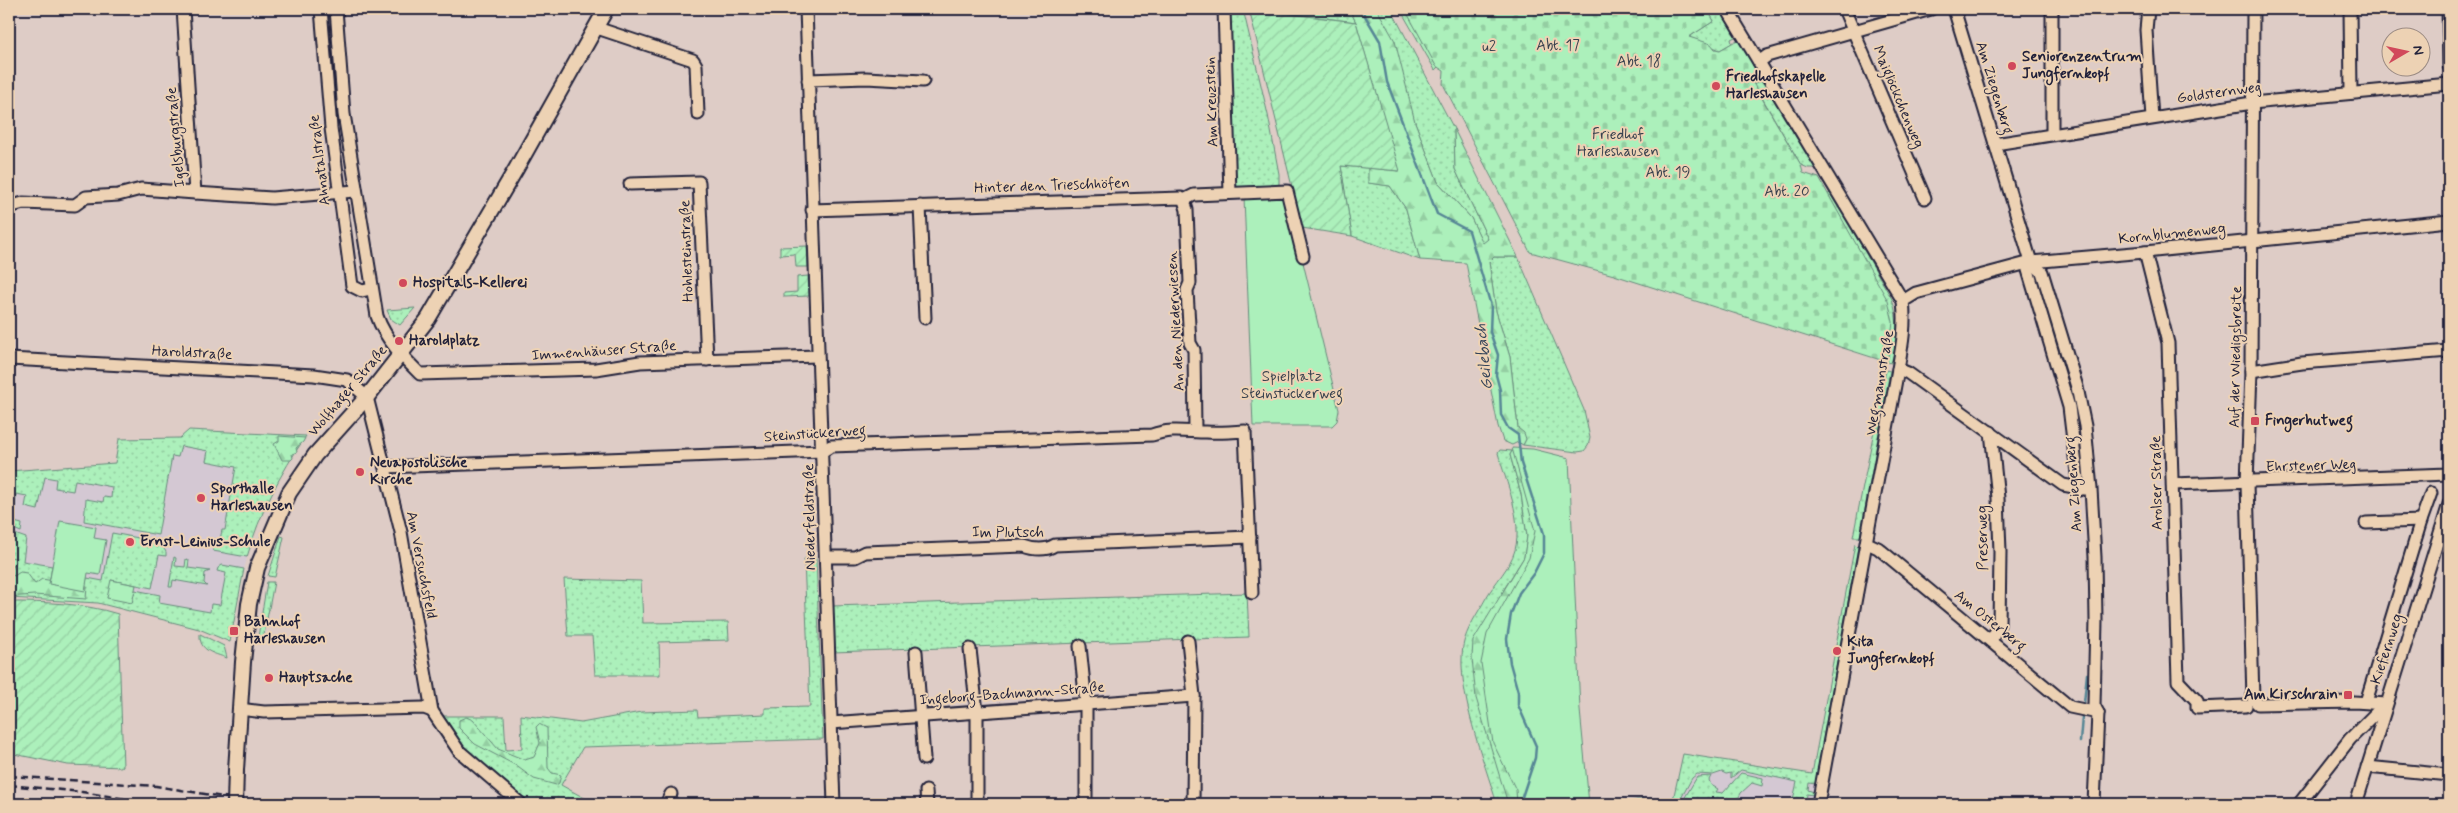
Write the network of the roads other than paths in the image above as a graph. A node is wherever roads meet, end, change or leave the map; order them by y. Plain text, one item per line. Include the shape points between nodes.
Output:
1 (183, 9) edge
2 (321, 9) edge
3 (336, 9) edge
4 (606, 9) edge
5 (806, 9) edge
6 (1224, 9) edge
7 (1727, 9) edge
8 (1844, 9) edge
9 (1931, 9) edge
10 (1954, 9) edge
11 (2052, 9) edge
12 (2148, 9) edge
13 (2253, 9) edge
14 (2350, 9) edge
15 (2448, 9) edge
16 (597, 28) junction
17 (1854, 31) junction
18 (1759, 62) junction
19 (2449, 66) edge
20 (808, 80) junction
21 (923, 81) dead end
22 (2449, 84) edge
23 (2351, 93) junction
24 (2252, 103) junction
25 (698, 114) dead end
26 (2152, 118) junction
27 (2052, 134) junction
28 (1995, 144) junction
29 (630, 184) dead end
30 (356, 191) junction
31 (195, 193) junction
32 (339, 194) junction
33 (1230, 194) junction
34 (1925, 198) dead end
35 (1185, 205) junction
36 (920, 206) junction
37 (9, 207) edge
38 (812, 210) junction
39 (2449, 221) edge
40 (2252, 240) junction
41 (2145, 252) junction
42 (1303, 256) dead end
43 (2031, 262) junction
44 (371, 289) junction
45 (1903, 301) junction
46 (925, 318) dead end
47 (2449, 351) edge
48 (401, 355) junction
49 (817, 356) junction
50 (9, 359) edge
51 (707, 360) junction
52 (1898, 369) junction
53 (2251, 371) junction
54 (367, 397) junction
55 (1195, 430) junction
56 (1991, 432) junction
57 (823, 451) junction
58 (386, 467) junction
59 (2449, 474) edge
60 (2248, 483) junction
61 (2173, 484) junction
62 (2091, 489) junction
63 (2079, 490) junction
64 (2431, 493) dead end
65 (2449, 504) edge
66 (2421, 521) junction
67 (2366, 523) dead end
68 (1250, 537) junction
69 (1867, 543) junction
70 (826, 557) junction
71 (1252, 593) dead end
72 (1188, 641) dead end
73 (1991, 641) junction
74 (1080, 646) dead end
75 (970, 649) dead end
76 (916, 652) dead end
77 (1194, 696) junction
78 (2366, 702) junction
79 (1086, 704) junction
80 (2386, 704) junction
81 (2252, 705) junction
82 (240, 709) junction
83 (432, 710) junction
84 (977, 712) junction
85 (2098, 712) junction
86 (921, 716) junction
87 (831, 723) junction
88 (924, 759) dead end
89 (2367, 767) junction
90 (2449, 774) edge
91 (926, 791) dead end
92 (671, 794) dead end
93 (235, 804) edge
94 (521, 804) edge
95 (666, 804) edge
96 (834, 804) edge
97 (927, 804) edge
98 (977, 804) edge
99 (1086, 804) edge
100 (1194, 804) edge
101 (1818, 804) edge
102 (2094, 804) edge
103 (2299, 804) edge
104 (2356, 804) edge

1 - 31 street, Igelsburgstraße
2 - 32 street, Ahnatalstraße
3 - 30 street, Ahnatalstraße via 344,114
4 - 16 main road, Wolfhager Straße
5 - 20 street, Niederfeldstraße
6 - 33 street, Am Kreuzstein
7 - 18 street, Wegmannstraße
8 - 17 street, Maiglöckchenweg
9 - 17 street
10 - 28 street, Am Ziegenberg
11 - 27 street
12 - 26 street via 2146,30
13 - 24 street, Auf der Wiedigsbreite
14 - 23 street
15 - 19 street
16 - 25 street via 693,60 696,65
16 - 48 main road, Wolfhager Straße via 447,290
17 - 18 street via 1767,56
17 - 34 street, Maiglöckchenweg
18 - 45 street, Wegmannstraße
20 - 21 street via 866,78
20 - 38 street, Niederfeldstraße
22 - 23 street, Goldsternweg
23 - 24 street, Goldsternweg
24 - 26 street, Goldsternweg
24 - 40 street, Auf der Wiedigsbreite
26 - 27 street, Goldsternweg
27 - 28 street, Goldsternweg
28 - 43 street, Am Ziegenberg
29 - 51 street, Hohlesteinstraße via 699,182
30 - 32 street, Igelsburgstraße
30 - 44 street, Ahnatalstraße
31 - 32 street, Igelsburgstraße via 272,198
31 - 37 street via 140,189 86,197 76,205 23,203
32 - 44 street, Ahnatalstraße via 352,286 362,291
33 - 35 street, Hinter den Trieschhöfen via 1194,195
33 - 42 street, Hinter den Trieschhöfen via 1287,191
35 - 36 street, Hinter den Trieschhöfen via 1177,196
35 - 55 street, An den Niederwiesen via 1190,343 1194,350
36 - 38 street, Hinter den Trieschhöfen
36 - 46 street
38 - 49 street, Niederfeldstraße
39 - 40 street, Kornblumenweg
40 - 41 street, Kornblumenweg
40 - 53 street, Auf der Wiedigsbreite
41 - 43 street, Kornblumenweg
41 - 61 street, Arolser Straße via 2168,343
43 - 45 street, Kornblumenweg via 1916,293
43 - 62 street, Am Ziegenberg via 2042,272 2081,403
43 - 63 street, Am Ziegenberg via 2028,270 2069,407
44 - 48 street, Ahnatalstraße via 381,327
45 - 52 street, Wegmannstraße via 1904,328
47 - 53 street
48 - 51 street, Immenhäuser Straße via 420,374 596,369 640,362
48 - 54 main road, Wolfhager Straße
49 - 51 street, Immenhäuser Straße
49 - 57 street, Niederfeldstraße
50 - 54 street, Haroldstraße via 314,375 347,380
52 - 56 street
52 - 69 street, Wegmannstraße
53 - 60 street, Auf der Wiedigsbreite
54 - 58 street, Am Versuchsfeld
54 - 82 main road, Wolfhager Straße via 315,455 289,493 270,534 257,568 249,604
55 - 57 street, Steinstückerweg via 1152,435 832,446
55 - 68 street, Steinstückerweg via 1245,432
56 - 63 street via 2063,484
56 - 73 street, Preserweg via 2000,552 1998,625
57 - 58 street, Steinstückerweg
57 - 70 street, Niederfeldstraße
58 - 83 street, Am Versuchsfeld
59 - 60 street, Ehrstener Weg
60 - 61 street, Ehrstener Weg
60 - 81 street, Auf der Wiedigsbreite
61 - 81 street, Arolser Straße via 2178,682 2197,702 2197,708
62 - 63 street
62 - 85 street, Am Ziegenberg via 2096,621 2094,705
64 - 66 street
65 - 80 street, Kiefernweg
66 - 67 street
66 - 78 street
68 - 70 street, Im Plutsch via 1055,545 1049,549 1034,550 1024,546 865,552 855,557
68 - 71 street
69 - 73 street, Am Osterberg via 1878,548
69 - 101 street, Wegmannstraße
70 - 87 street, Niederfeldstraße
72 - 77 street
73 - 85 street, Am Osterberg via 2070,707
74 - 79 street
75 - 84 street
76 - 86 street
77 - 79 street, Ingeborg-Bachmann-Straße
77 - 100 street
78 - 80 street
78 - 81 street
79 - 84 street, Ingeborg-Bachmann-Straße
79 - 99 street
80 - 89 street, Kiefernweg
80 - 103 street via 2350,739
82 - 83 street via 254,712
82 - 93 main road, Wolfhager Straße, bridge
83 - 94 street via 459,751
84 - 86 street, Ingeborg-Bachmann-Straße
84 - 98 street
85 - 102 street, Am Ziegenberg
86 - 87 street, Ingeborg-Bachmann-Straße
86 - 88 street
87 - 96 street, Niederfeldstraße
89 - 90 street
89 - 104 street, Kiefernweg
91 - 97 street
92 - 95 street

